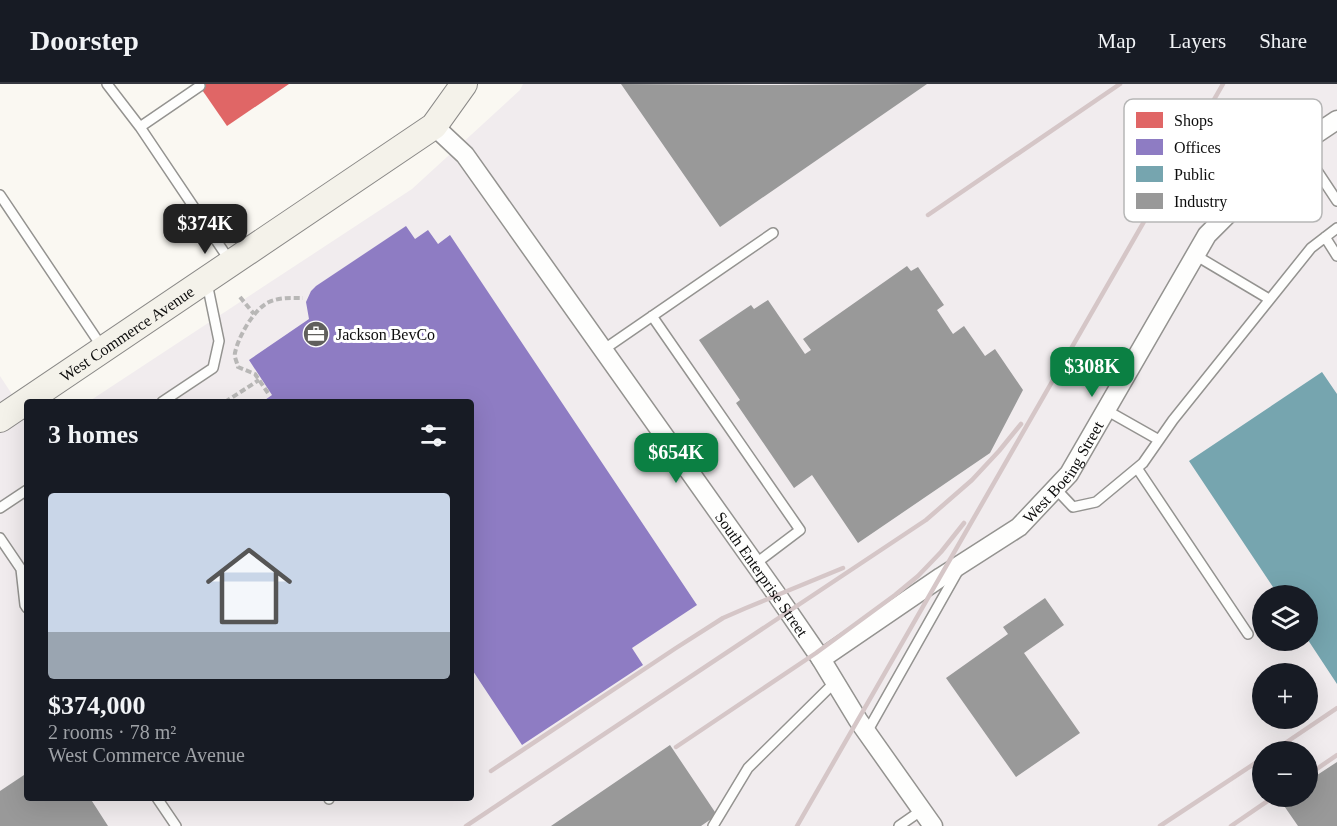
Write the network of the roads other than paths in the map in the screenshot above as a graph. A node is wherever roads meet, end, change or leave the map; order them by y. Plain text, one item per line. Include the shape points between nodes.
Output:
1 (107, 84) edge
2 (464, 84) edge
3 (200, 86) dead end
4 (1337, 120) edge
5 (434, 126) junction
6 (140, 127) junction
7 (1322, 130) edge
8 (1322, 178) edge
9 (0, 195) edge
10 (1337, 201) edge
11 (1220, 222) edge
12 (1337, 228) edge
13 (773, 233) dead end
14 (1324, 237) junction
15 (1195, 255) junction
16 (1337, 256) edge
17 (232, 263) junction
18 (206, 280) junction
19 (1269, 299) junction
20 (652, 316) junction
21 (104, 349) junction
22 (603, 350) junction
23 (30, 399) edge
24 (167, 399) edge
25 (24, 403) edge
26 (1106, 410) junction
27 (0, 419) edge
28 (1159, 440) junction
29 (1137, 468) junction
30 (1055, 488) junction
31 (24, 492) edge
32 (0, 508) edge
33 (0, 538) edge
34 (963, 563) junction
35 (755, 564) junction
36 (24, 567) edge
37 (1248, 634) dead end
38 (821, 659) junction
39 (835, 682) junction
40 (867, 732) junction
41 (159, 801) edge
42 (922, 810) junction
43 (176, 826) edge
44 (713, 826) edge
45 (898, 826) edge
46 (933, 826) edge

1 - 6 lane
2 - 5 street
3 - 6 lane
4 - 7 street, West Boeing Street
5 - 17 street, West Commerce Avenue
5 - 22 street, South Enterprise Street via 465,155
6 - 17 lane
8 - 10 lane
9 - 21 lane
11 - 15 street, West Boeing Street
12 - 14 lane
13 - 20 lane
14 - 16 lane
14 - 19 lane
15 - 19 lane
15 - 26 street, West Boeing Street
17 - 18 street, West Commerce Avenue
18 - 21 street, West Commerce Avenue
18 - 24 lane via 219,341 213,368
19 - 28 lane
20 - 22 lane
20 - 35 lane via 800,530
21 - 23 street, West Commerce Avenue
22 - 35 street, South Enterprise Street
25 - 27 street, West Commerce Avenue
26 - 28 lane
26 - 30 street, West Boeing Street via 1069,474
28 - 29 lane
29 - 30 lane via 1096,502 1073,507
29 - 37 lane
30 - 34 street, West Boeing Street via 1019,527
31 - 32 lane
33 - 36 lane
34 - 38 street, West Boeing Street
34 - 40 lane
35 - 38 street, South Enterprise Street
38 - 39 street, South Enterprise Street
39 - 40 street, South Enterprise Street
39 - 44 lane via 748,768
40 - 42 street, South Enterprise Street
41 - 43 lane
42 - 45 lane
42 - 46 street, South Enterprise Street

